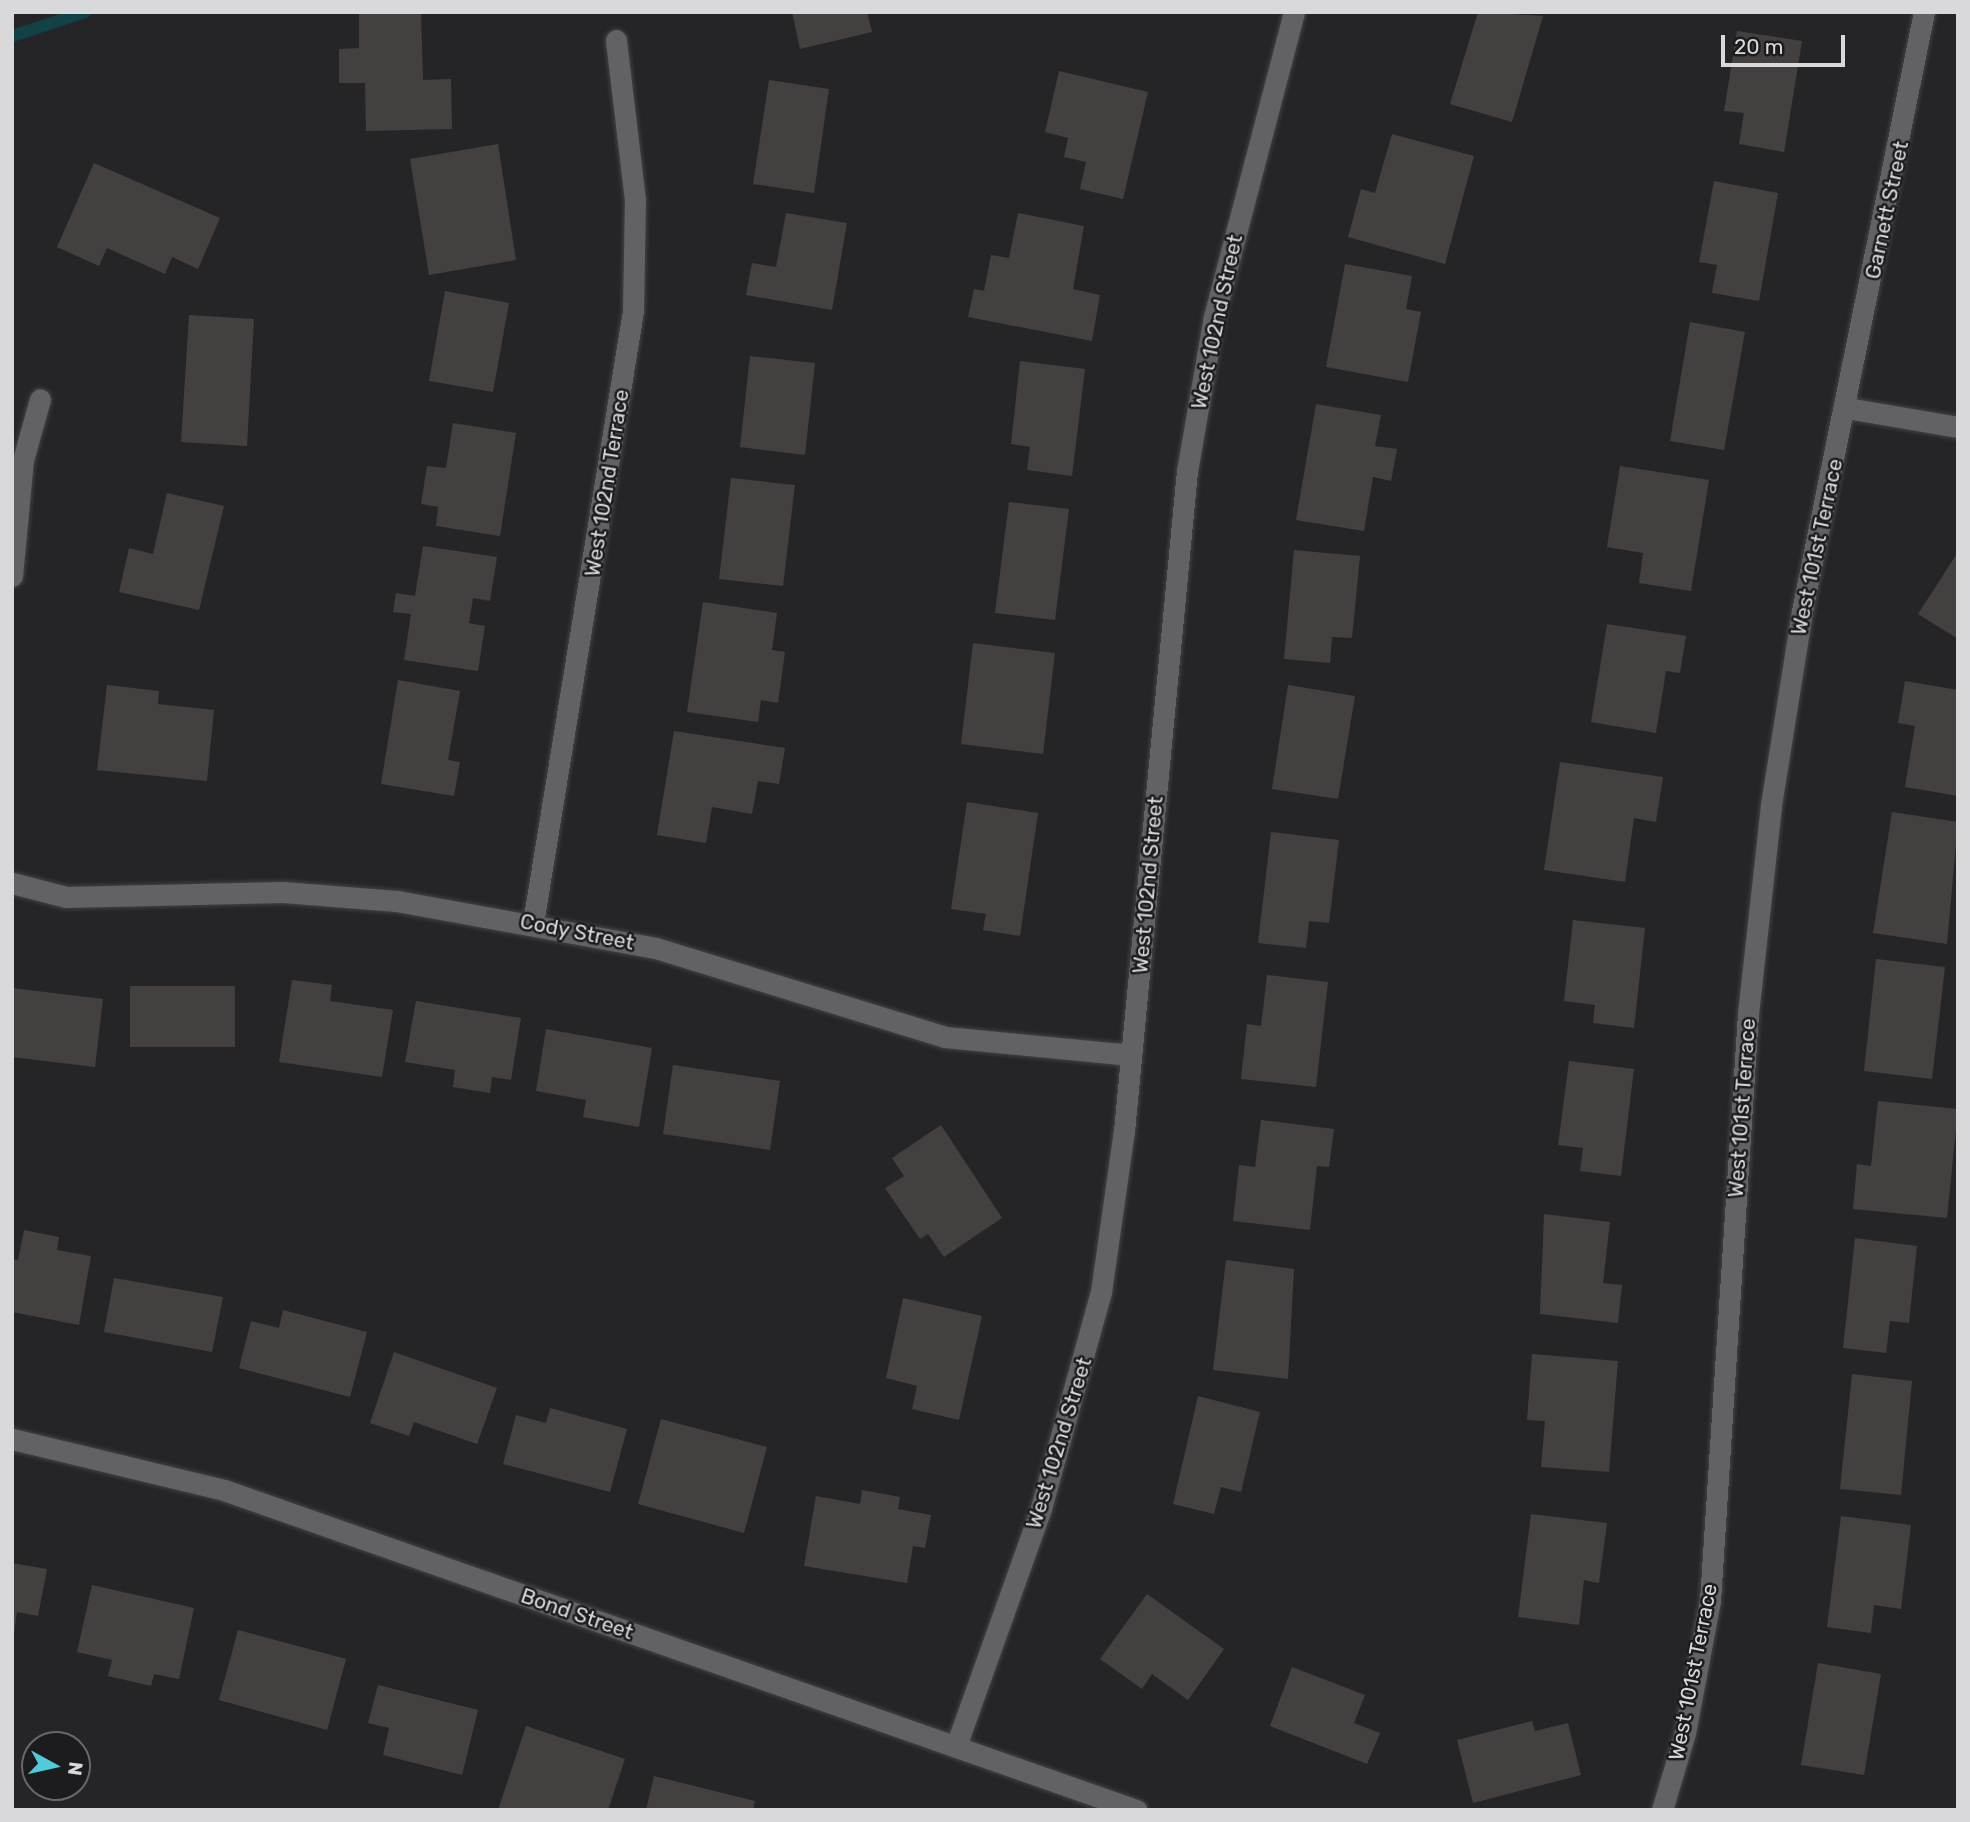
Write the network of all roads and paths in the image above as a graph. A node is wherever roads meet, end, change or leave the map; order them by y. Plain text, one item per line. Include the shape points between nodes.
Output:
1 (1294, 12) edge
2 (1924, 12) edge
3 (616, 40) dead end
4 (40, 399) dead end
5 (1847, 408) junction
6 (1958, 428) edge
7 (12, 576) edge
8 (12, 883) edge
9 (533, 923) junction
10 (1131, 1055) junction
11 (12, 1440) edge
12 (956, 1746) junction
13 (1136, 1810) edge
14 (1662, 1810) edge

1 - 10 street, West 102nd Street via 1213,317 1187,471
2 - 5 street, Garnett Street
3 - 9 street, West 102nd Terrace via 635,200 633,311
4 - 7 street via 23,460
5 - 6 street
5 - 14 street, West 101st Terrace via 1802,611 1771,805 1748,1014 1710,1601 1685,1733
8 - 9 street, Cody Street via 66,897 329,894
9 - 10 street, Cody Street via 656,948 946,1037
10 - 12 street, West 102nd Street via 1101,1292 1071,1413
11 - 12 street, Bond Street via 224,1490
12 - 13 street, Bond Street

